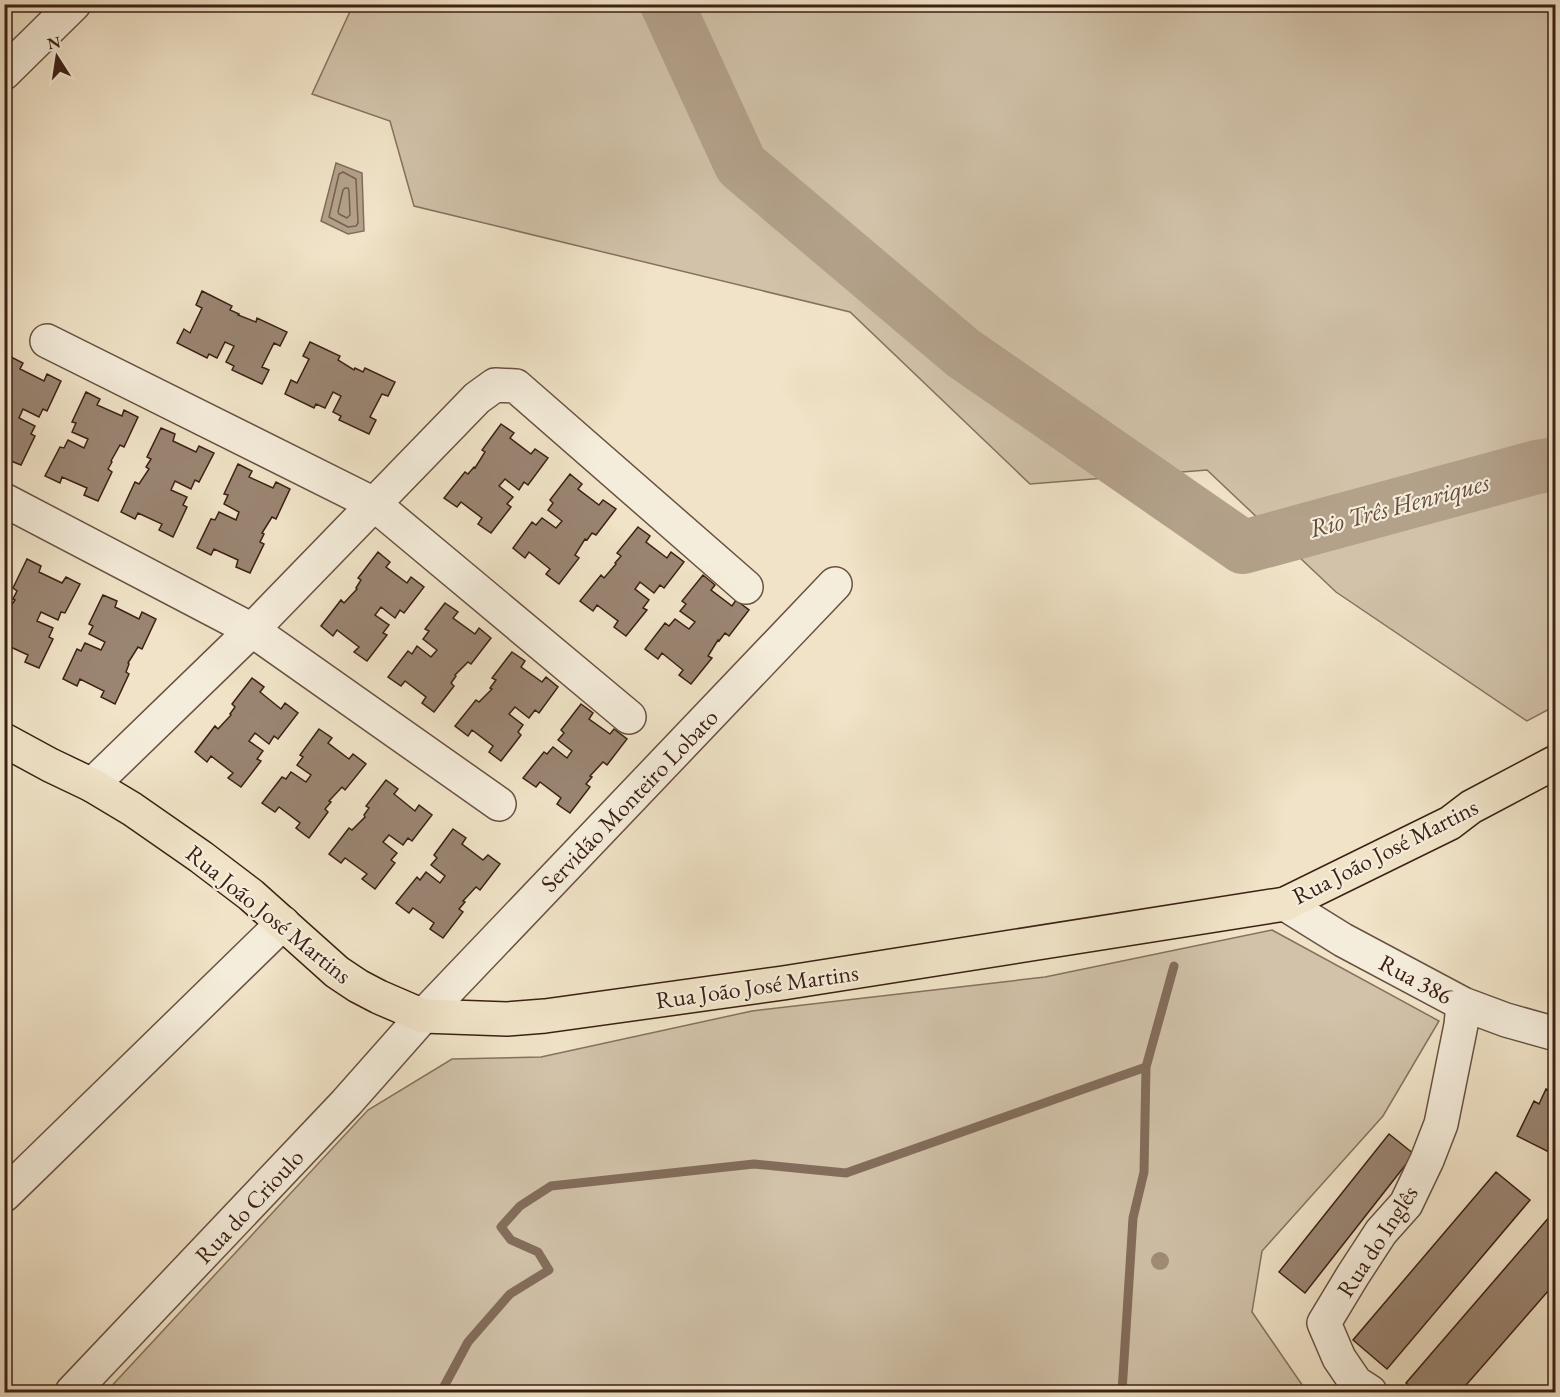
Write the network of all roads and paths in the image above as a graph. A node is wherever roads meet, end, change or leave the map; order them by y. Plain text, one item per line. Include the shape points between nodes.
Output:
1 (74, 4) edge
2 (4, 73) edge
3 (47, 341) dead end
4 (4, 500) edge
5 (374, 504) junction
6 (835, 584) dead end
7 (746, 587) dead end
8 (252, 630) junction
9 (629, 717) dead end
10 (4, 740) edge
11 (1556, 762) edge
12 (92, 785) junction
13 (499, 804) dead end
14 (1285, 904) junction
15 (283, 923) junction
16 (1463, 1004) junction
17 (423, 1016) junction
18 (1556, 1034) edge
19 (4, 1195) edge
20 (72, 1392) edge
21 (1371, 1392) edge

1 - 2 street
3 - 5 street
4 - 8 street
5 - 7 street via 477,398 495,385 516,386
5 - 8 street
5 - 9 street
6 - 17 street, Servidão Monteiro Lobato
8 - 12 street
8 - 13 street
10 - 12 main road, Rua João José Martins
11 - 14 main road, Rua João José Martins via 1471,807 1450,823
12 - 15 main road, Rua João José Martins via 201,856
14 - 16 street, Rua 386 via 1342,940
14 - 17 main road, Rua João José Martins via 545,1016
15 - 17 main road, Rua João José Martins via 358,986
15 - 19 street
16 - 18 street, Rua 386
16 - 21 street, Rua do Inglês via 1441,1124 1427,1160 1406,1204 1381,1232 1324,1323 1339,1358 1356,1383
17 - 20 street, Rua do Crioulo via 346,1103

